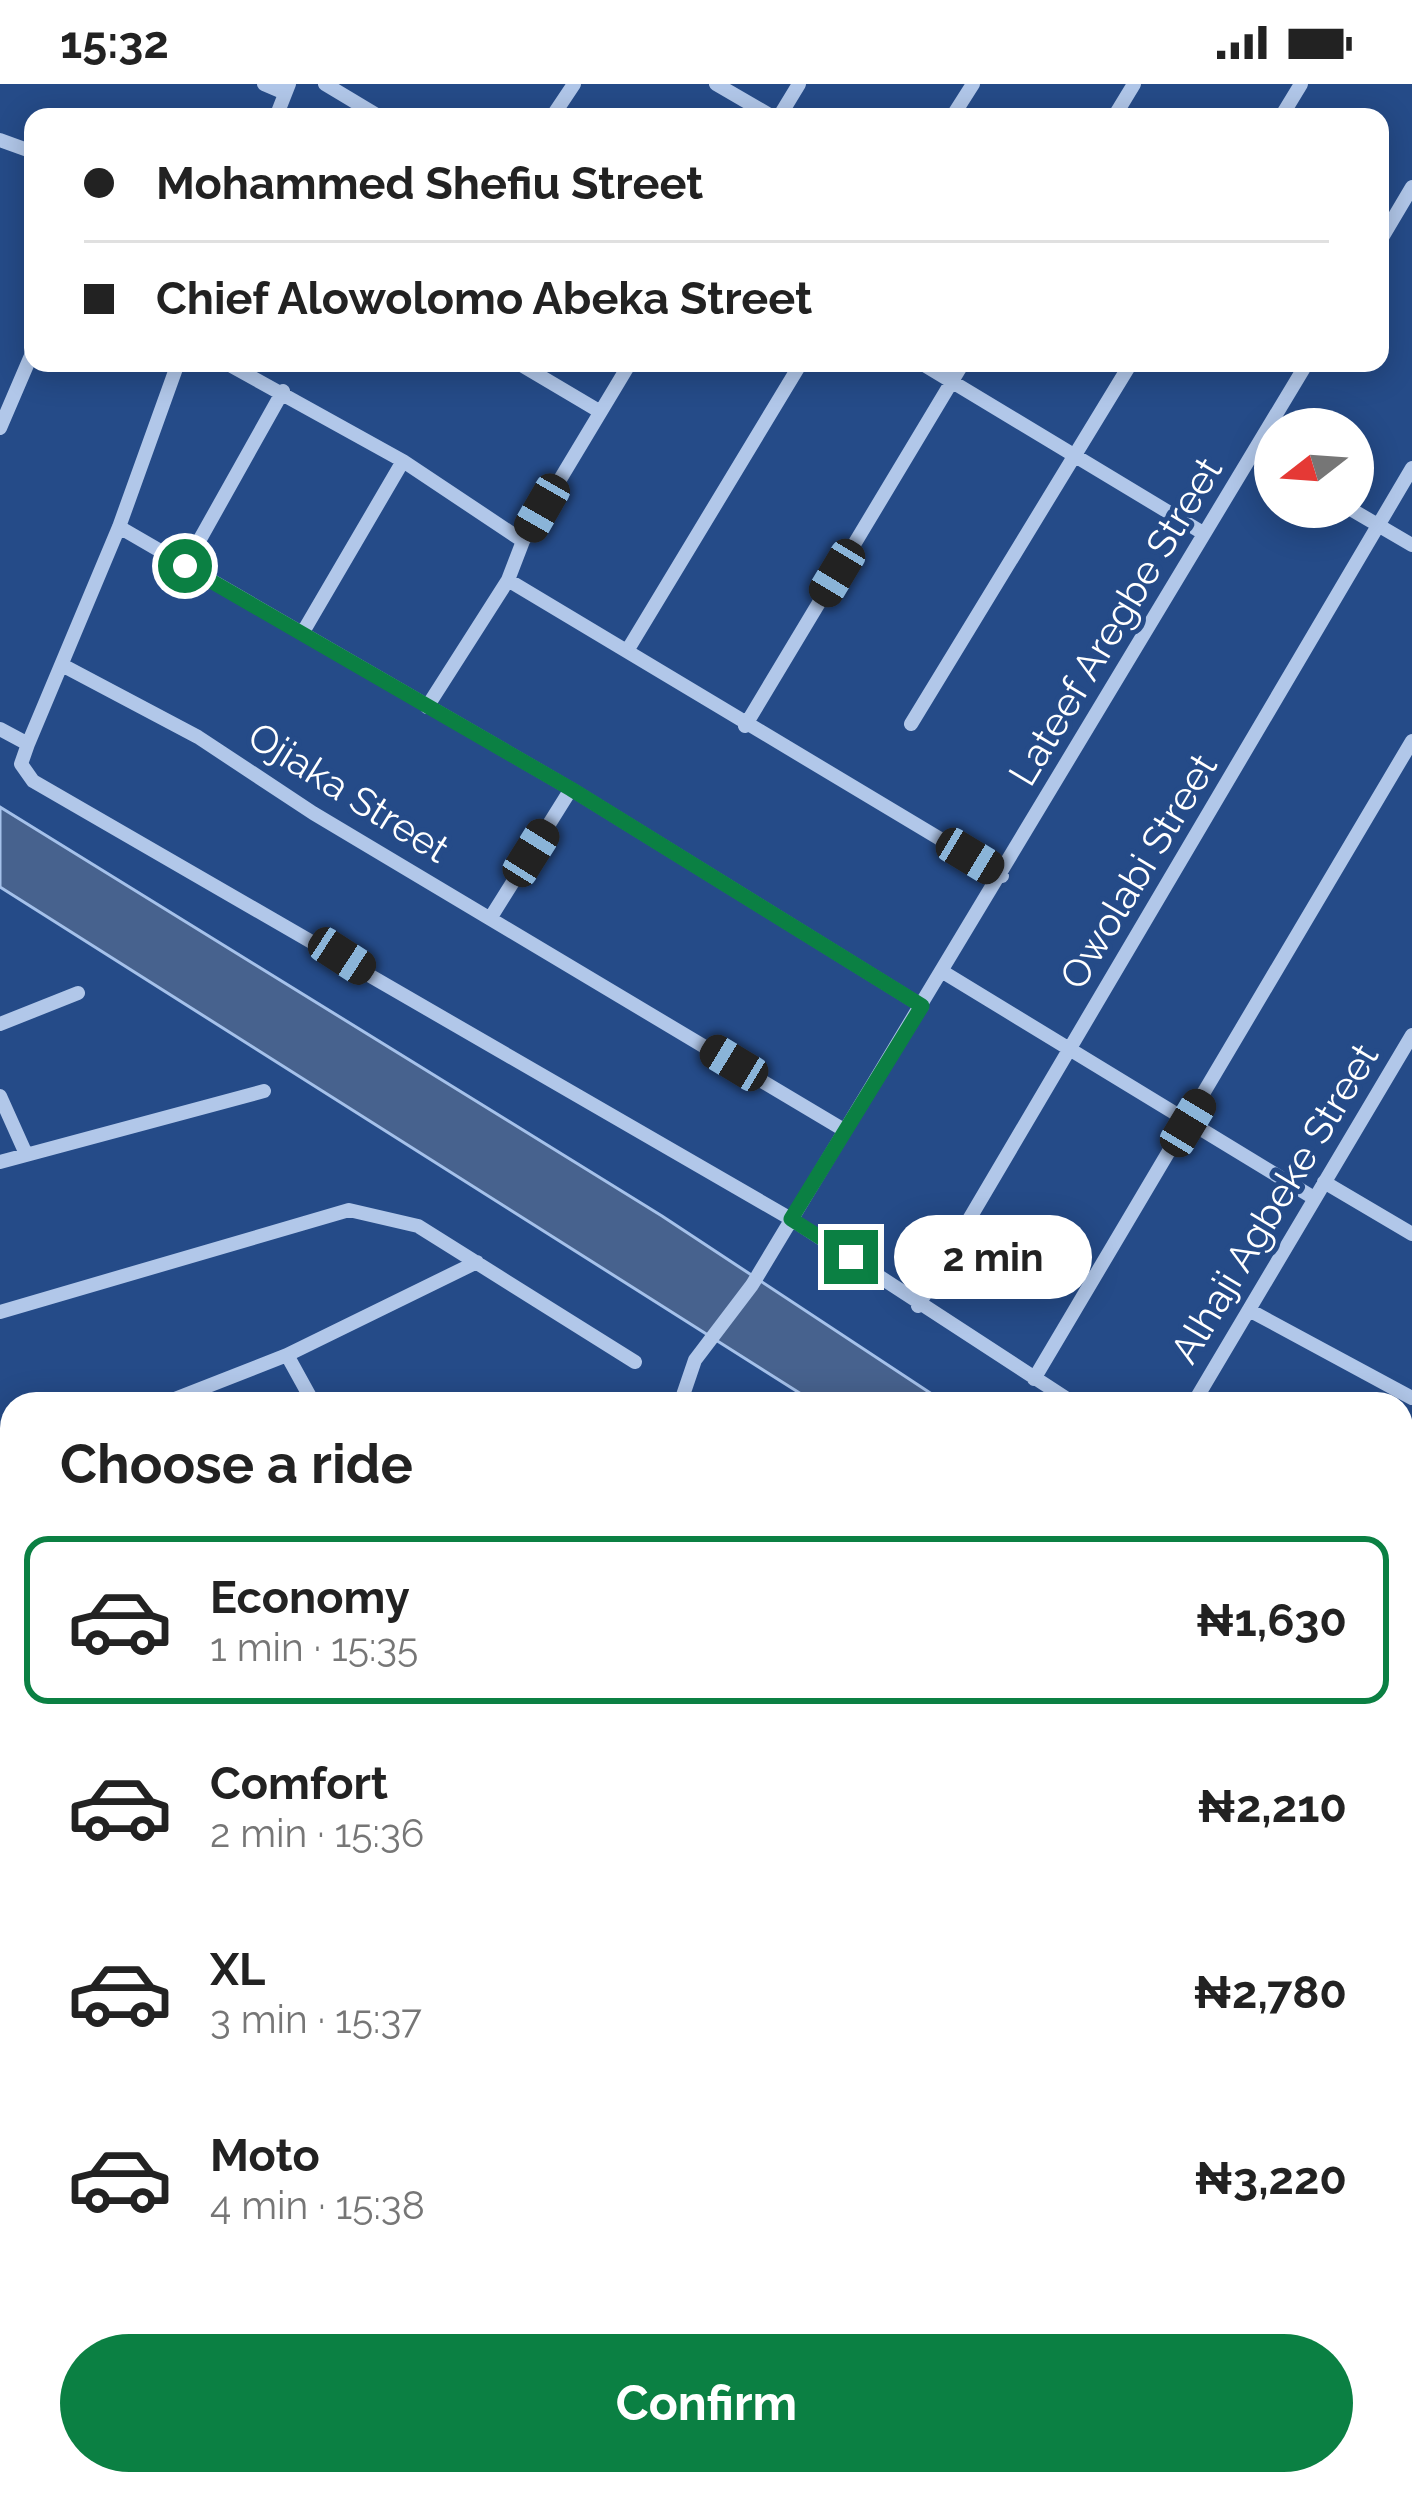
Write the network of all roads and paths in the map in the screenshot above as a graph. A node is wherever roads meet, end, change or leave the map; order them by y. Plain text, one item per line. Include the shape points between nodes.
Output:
1 (263, 84) edge
2 (325, 84) edge
3 (716, 84) edge
4 (287, 88) edge
5 (365, 108) edge
6 (760, 108) edge
7 (1412, 187) edge
8 (1389, 226) edge
9 (24, 372) edge
10 (175, 372) edge
11 (244, 372) edge
12 (533, 372) edge
13 (624, 372) edge
14 (796, 372) edge
15 (936, 372) edge
16 (958, 372) edge
17 (1125, 372) edge
18 (1302, 372) edge
19 (952, 381) junction
20 (283, 391) junction
21 (599, 411) junction
22 (0, 428) edge
23 (1253, 454) joint
24 (1074, 456) junction
25 (403, 461) junction
26 (1412, 468) edge
27 (1374, 523) edge
28 (1380, 526) junction
29 (119, 527) junction
30 (1204, 533) junction
31 (523, 541) junction
32 (1412, 545) edge
33 (185, 566) junction
34 (508, 580) junction
35 (303, 632) junction
36 (627, 651) junction
37 (62, 664) junction
38 (427, 707) junction
39 (911, 724) dead end
40 (745, 726) junction
41 (0, 729) edge
42 (1412, 741) edge
43 (28, 744) junction
44 (571, 789) junction
45 (1002, 876) junction
46 (491, 917) junction
47 (943, 972) junction
48 (78, 993) dead end
49 (922, 1006) junction
50 (0, 1024) edge
51 (1412, 1036) edge
52 (1069, 1052) junction
53 (264, 1090) dead end
54 (0, 1096) edge
55 (1188, 1123) junction
56 (844, 1130) junction
57 (26, 1154) junction
58 (0, 1162) edge
59 (1324, 1182) junction
60 (1313, 1198) junction
61 (791, 1219) junction
62 (1412, 1234) edge
63 (476, 1262) junction
64 (918, 1306) junction
65 (1249, 1310) junction
66 (0, 1312) edge
67 (286, 1355) junction
68 (635, 1361) dead end
69 (1034, 1379) junction
70 (192, 1392) edge
71 (307, 1392) edge
72 (684, 1392) edge
73 (1056, 1392) edge
74 (1200, 1392) edge
75 (1399, 1392) edge

1 - 4 street
2 - 5 street
3 - 6 street
7 - 8 street
9 - 22 street
10 - 29 street
11 - 20 street
12 - 21 street
13 - 21 street
14 - 36 street
15 - 19 street
16 - 19 street
17 - 24 street
18 - 23 street, Lateef Aregbe Street
19 - 24 street
19 - 40 street
20 - 25 street
20 - 33 street
21 - 31 street
23 - 30 street, Lateef Aregbe Street
24 - 30 street
24 - 39 street
25 - 31 street
25 - 35 street
26 - 28 street, Owolabi Street
27 - 28 street
28 - 32 street
28 - 52 street, Owolabi Street
29 - 33 street
29 - 37 street
30 - 45 street, Lateef Aregbe Street
31 - 34 street
33 - 35 street
34 - 36 street
34 - 38 street
35 - 38 street
36 - 40 street
37 - 43 street
37 - 46 street, Ojiaka Street via 198,737
38 - 44 street
40 - 45 street
41 - 43 street
42 - 55 street
43 - 61 street via 21,764 27,778
44 - 46 street
44 - 49 street
45 - 47 street, Lateef Aregbe Street
46 - 56 street, Ojiaka Street
47 - 49 street, Lateef Aregbe Street
47 - 52 street
48 - 50 street
49 - 56 street, Lateef Aregbe Street
51 - 59 street, Alhaji Agbeke Street
52 - 55 street
52 - 64 street, Owolabi Street
53 - 57 street
54 - 57 street
55 - 60 street
55 - 69 street
56 - 61 street, Lateef Aregbe Street
57 - 58 street
59 - 60 street, Alhaji Agbeke Street
59 - 62 street
60 - 65 street, Alhaji Agbeke Street
61 - 64 street
61 - 72 street, Lateef Aregbe Street via 695,1360
63 - 66 street via 418,1226 350,1210
63 - 67 street
63 - 68 street
64 - 69 street
65 - 74 street, Alhaji Agbeke Street
65 - 75 street
67 - 70 street
67 - 71 street
69 - 73 street

